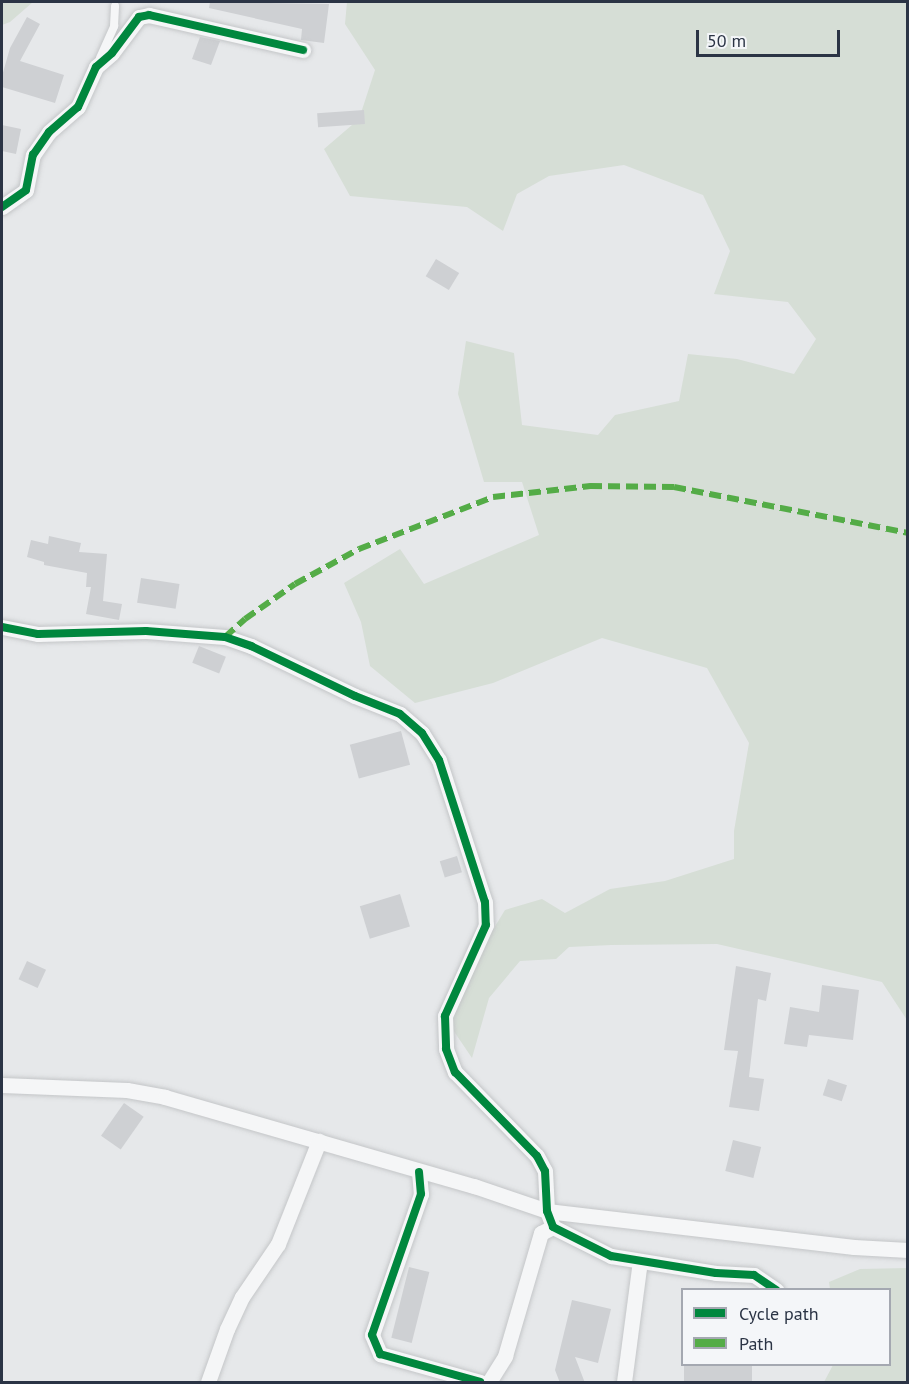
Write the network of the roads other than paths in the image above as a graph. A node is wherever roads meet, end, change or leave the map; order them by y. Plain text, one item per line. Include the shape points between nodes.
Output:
1 (116, 6) dead end
2 (303, 50) dead end
3 (96, 67) junction
4 (2, 207) edge
5 (2, 627) edge
6 (2, 1085) edge
7 (319, 1141) junction
8 (419, 1172) junction
9 (547, 1211) junction
10 (553, 1227) junction
11 (908, 1250) edge
12 (640, 1261) junction
13 (773, 1288) edge
14 (208, 1383) edge
15 (480, 1383) edge
16 (489, 1383) edge
17 (624, 1383) edge

1 - 3 lane via 114,26
2 - 3 street via 149,15 139,17 112,53
3 - 4 street via 78,106 49,132 33,155 26,190
5 - 9 street via 38,634 146,631 225,638 251,646 400,714 422,734 439,760 485,902 486,925 445,1016 446,1049 455,1072 537,1156 544,1171
6 - 7 street via 127,1089
7 - 8 street
7 - 14 street via 278,1244 242,1297 226,1329
8 - 9 street
8 - 15 street via 421,1194 372,1335 380,1354
9 - 10 street
9 - 11 street
10 - 12 street via 611,1256
10 - 16 street via 542,1233 505,1356
12 - 13 street via 754,1275
12 - 17 street

